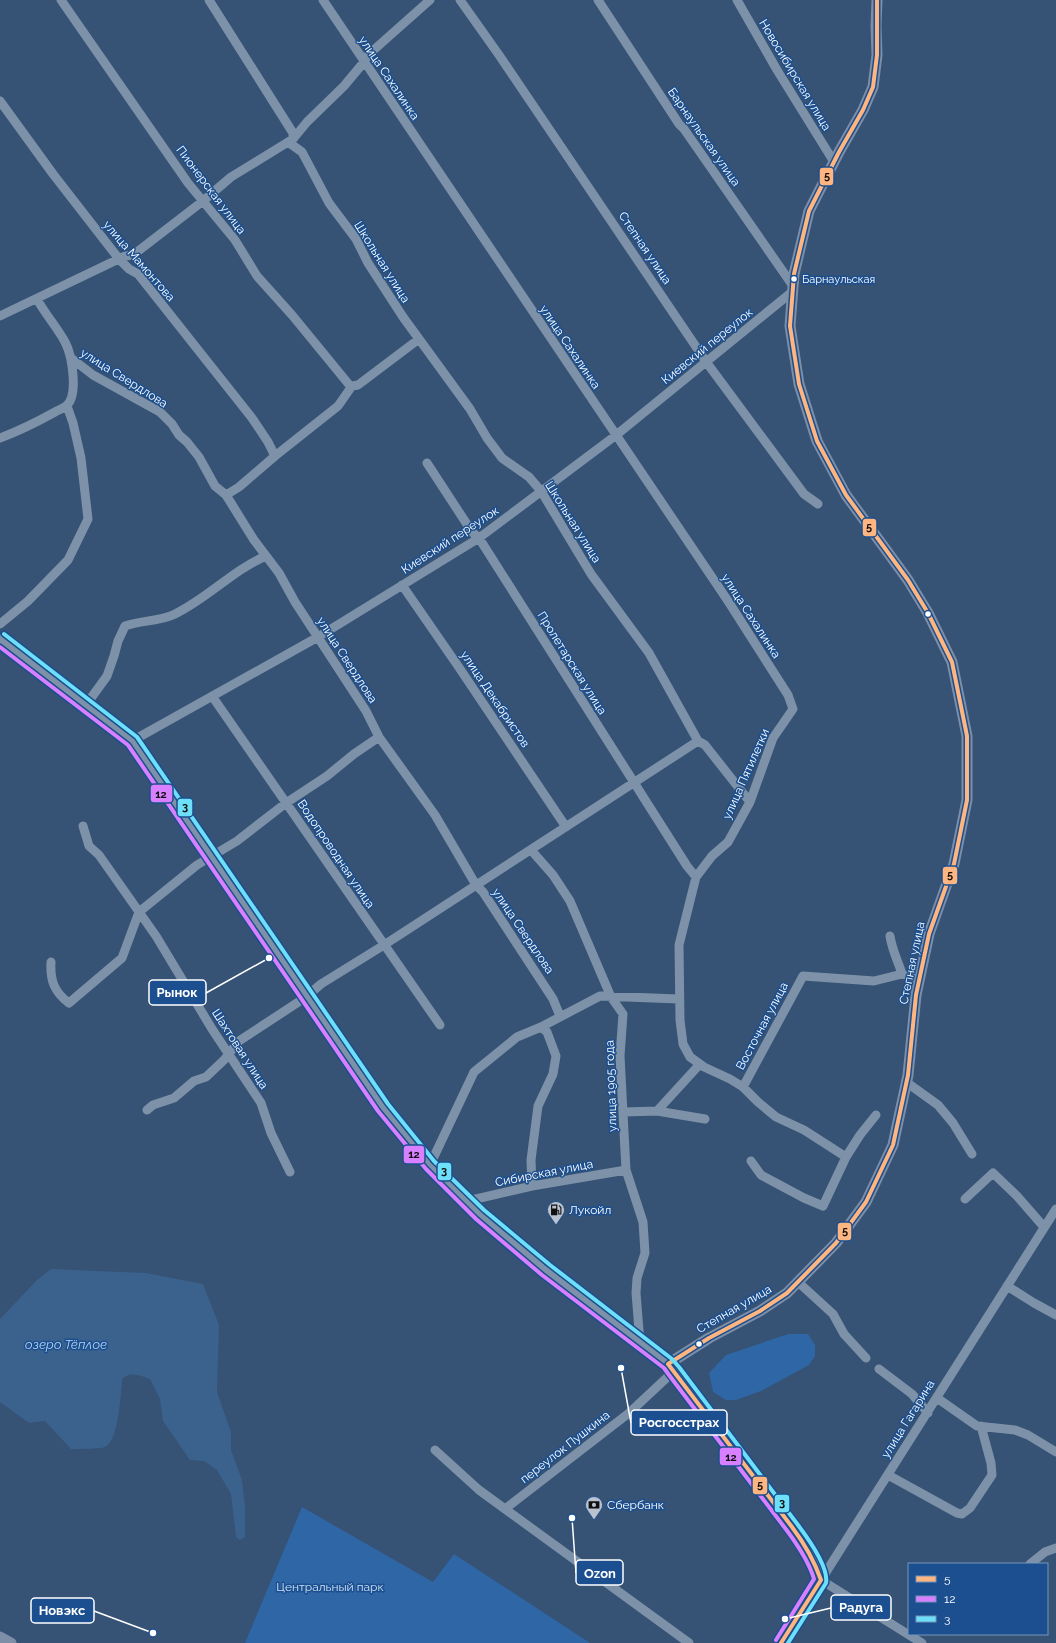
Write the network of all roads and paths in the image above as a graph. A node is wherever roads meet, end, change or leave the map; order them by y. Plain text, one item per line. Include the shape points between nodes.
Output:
1 (61, 0) edge
2 (209, 0) edge
3 (322, 0) edge
4 (430, 0) edge
5 (460, 0) edge
6 (598, 0) edge
7 (737, 0) edge
8 (877, 0) edge
9 (364, 62) junction
10 (0, 101) edge
11 (291, 140) junction
12 (834, 162) junction
13 (203, 201) junction
14 (119, 259) junction
15 (793, 289) junction
16 (37, 299) junction
17 (0, 316) edge
18 (419, 339) junction
19 (71, 358) junction
20 (707, 363) junction
21 (351, 387) junction
22 (66, 406) junction
23 (615, 436) junction
24 (0, 438) edge
25 (275, 456) junction
26 (427, 463) dead end
27 (541, 491) junction
28 (226, 495) junction
29 (818, 504) dead end
30 (479, 538) junction
31 (266, 556) junction
32 (402, 585) junction
33 (0, 624) edge
34 (318, 637) junction
35 (0, 639) edge
36 (212, 696) junction
37 (86, 705) junction
38 (793, 709) joint
39 (379, 737) junction
40 (132, 741) junction
41 (698, 741) junction
42 (633, 783) junction
43 (750, 802) junction
44 (286, 803) junction
45 (83, 826) dead end
46 (566, 827) junction
47 (531, 850) junction
48 (212, 857) junction
49 (696, 877) junction
50 (476, 885) junction
51 (139, 912) junction
52 (890, 936) dead end
53 (384, 945) junction
54 (51, 962) dead end
55 (902, 974) junction
56 (920, 979) junction
57 (306, 997) junction
58 (611, 997) junction
59 (679, 998) junction
60 (560, 1016) junction
61 (440, 1025) dead end
62 (541, 1027) junction
63 (228, 1054) junction
64 (702, 1066) junction
65 (906, 1082) junction
66 (743, 1087) junction
67 (147, 1110) dead end
68 (657, 1111) junction
69 (624, 1112) junction
70 (876, 1115) dead end
71 (705, 1119) dead end
72 (972, 1154) dead end
73 (846, 1156) junction
74 (751, 1161) dead end
75 (430, 1165) junction
76 (626, 1170) junction
77 (290, 1172) dead end
78 (532, 1186) junction
79 (965, 1199) dead end
80 (467, 1201) junction
81 (1056, 1209) edge
82 (1044, 1227) junction
83 (798, 1282) junction
84 (1007, 1286) junction
85 (1056, 1315) edge
86 (640, 1343) junction
87 (866, 1358) dead end
88 (671, 1368) junction
89 (879, 1370) dead end
90 (937, 1398) junction
91 (928, 1413) junction
92 (980, 1426) junction
93 (435, 1450) dead end
94 (1056, 1452) edge
95 (888, 1475) junction
96 (505, 1509) junction
97 (1056, 1548) edge
98 (1031, 1563) edge
99 (821, 1580) junction
100 (908, 1634) edge
101 (909, 1635) edge
102 (0, 1637) edge
103 (11, 1643) edge
104 (689, 1643) edge
105 (781, 1643) edge
106 (922, 1643) edge

1 - 13 street, Пионерская улица
2 - 11 street, Школьная улица via 293,133
3 - 9 street, улица Сахалинка
4 - 9 street via 368,55
5 - 20 street, Степная улица via 500,55
6 - 15 street, Барнаульская улица via 679,124
7 - 12 street, Новосибирская улица
8 - 12 main road, Степная улица via 877,55 873,86 863,110
9 - 11 street
9 - 23 street, улица Сахалинка
10 - 14 street, улица Мамонтова
11 - 13 street via 231,177
11 - 18 street, Школьная улица via 302,152 329,203 356,240 402,317
12 - 15 main road, Степная улица via 809,211 794,274
13 - 14 street via 133,255
13 - 21 street, Пионерская улица via 235,240 257,276
14 - 16 street
14 - 25 street, улица Мамонтова via 138,274 247,411
15 - 20 street, Киевский переулок
15 - 56 main road, Степная улица via 790,326 799,384 817,441 846,495 908,580 928,613 952,662 968,736 967,800 954,864 929,934
16 - 17 street
16 - 19 street via 65,342
18 - 21 street via 358,385
18 - 27 street, Школьная улица via 502,458 529,478
19 - 22 street via 74,381 71,397
19 - 28 street, улица Свердлова via 93,375 160,412 199,457 215,486
20 - 23 street, Киевский переулок
20 - 29 street, Степная улица via 804,494
21 - 25 street via 338,406
22 - 24 street via 24,429
22 - 33 street via 73,423 81,458 88,519 85,529 68,560 28,601
23 - 27 street, Киевский переулок
23 - 38 street, улица Сахалинка via 728,601 788,695
25 - 28 street
26 - 30 street, Пролетарская улица via 472,532
27 - 30 street, Киевский переулок
27 - 41 street, Школьная улица via 592,574 649,653
28 - 31 street, улица Свердлова
30 - 32 street, Киевский переулок
30 - 42 street, Пролетарская улица
31 - 34 street, улица Свердлова
31 - 37 street via 252,562 174,615 125,626 107,676
32 - 34 street, Киевский переулок
32 - 46 street, улица Декабристов
34 - 36 street, Киевский переулок
34 - 39 street, улица Свердлова via 366,711
35 - 37 street
36 - 40 street, Киевский переулок
36 - 44 street, Водопроводная улица
37 - 40 street
38 - 43 street, улица Пятилетки via 773,738
39 - 44 street
39 - 50 street, улица Свердлова via 435,815
40 - 48 street
41 - 42 street
41 - 43 street, Школьная улица via 705,745
42 - 46 street
42 - 49 street, Пролетарская улица
43 - 49 street, улица Пятилетки via 728,842 712,856
44 - 48 street
44 - 53 street, Водопроводная улица
45 - 51 street, Шахтовая улица via 89,846 99,855
46 - 47 street
47 - 50 street
47 - 58 street, улица 1905 года via 554,874 570,901
48 - 51 street via 197,865
48 - 57 street
49 - 59 street, улица Пятилетки via 679,945
50 - 53 street
50 - 60 street, улица Свердлова via 553,999
51 - 54 street via 122,958 69,1003 61,997 50,977
51 - 63 street, Шахтовая улица
52 - 55 street
53 - 57 street via 321,984
53 - 61 street, Водопроводная улица
55 - 56 street, Восточная улица
55 - 66 street, Восточная улица via 874,980 803,976
56 - 65 main road, Степная улица
57 - 63 street via 239,1041
57 - 75 street via 383,1108
58 - 59 street
58 - 60 street via 600,996
58 - 69 street, улица 1905 года via 623,1014 620,1056
59 - 64 street, улица Пятилетки via 683,1044 690,1057
60 - 62 street
62 - 75 street via 517,1037 474,1072
62 - 78 street via 547,1032 556,1056 553,1074 538,1106 531,1160
63 - 67 street via 206,1077 194,1081 174,1098 153,1105
63 - 77 street, Шахтовая улица via 261,1103 271,1133
64 - 66 street
64 - 68 street
65 - 72 street via 938,1105 953,1123
65 - 83 main road, Степная улица via 893,1144 866,1202 836,1244
66 - 73 street via 776,1117 804,1130
68 - 69 street
68 - 71 street
69 - 76 street, улица 1905 года
70 - 73 street
73 - 74 street via 823,1206 761,1175
75 - 80 street
76 - 78 street, Сибирская улица
76 - 86 street, улица 1905 года via 643,1222 645,1253 637,1278 636,1293
78 - 80 street, Сибирская улица
79 - 82 street via 993,1173
80 - 86 street via 546,1270
81 - 82 street, улица Гагарина
82 - 84 street, улица Гагарина
83 - 87 street via 833,1314 844,1334
83 - 88 main road, Степная улица via 787,1293 760,1311 709,1338
84 - 85 street
84 - 90 street, улица Гагарина
86 - 88 street
88 - 96 street, переулок Пушкина via 629,1413
88 - 99 main road via 802,1541 817,1564
89 - 91 street via 912,1394
90 - 91 street, улица Гагарина
90 - 92 street via 976,1426
91 - 95 street, улица Гагарина
92 - 94 street via 1015,1430
92 - 95 street via 992,1475 970,1508 962,1514
93 - 96 street via 479,1490
95 - 99 street, улица Гагарина
96 - 104 street
97 - 98 street via 1045,1552
99 - 100 street
99 - 105 main road, улица Гагарина
101 - 106 street
102 - 103 main road

